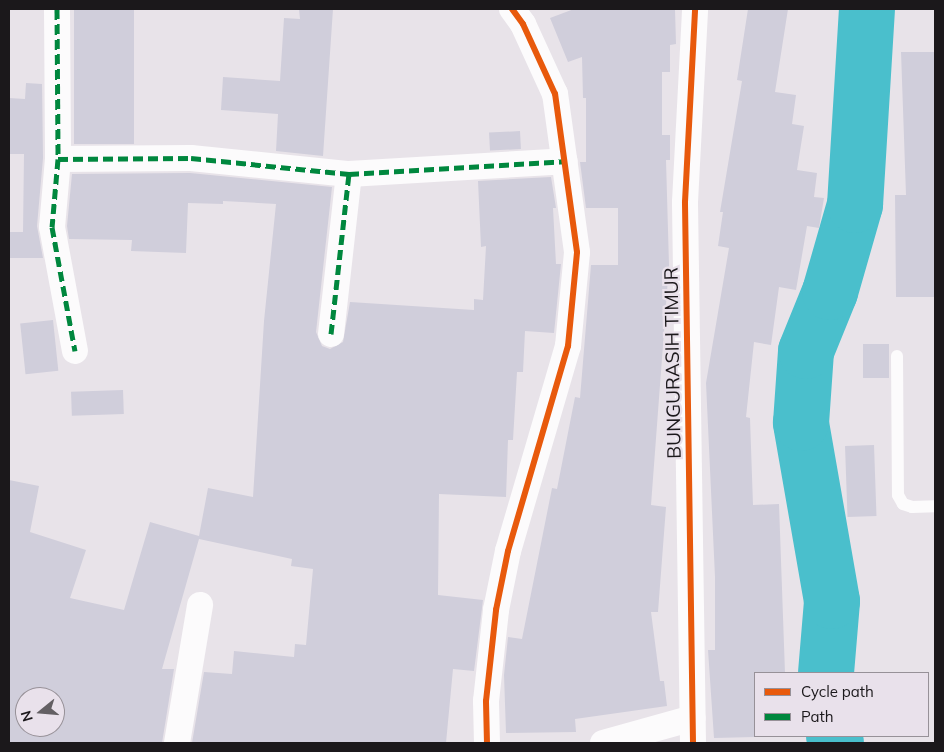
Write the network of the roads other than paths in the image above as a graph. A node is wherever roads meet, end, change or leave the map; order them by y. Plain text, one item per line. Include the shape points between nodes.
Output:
1 (57, 9) edge
2 (512, 9) edge
3 (694, 9) edge
4 (58, 159) junction
5 (565, 161) junction
6 (349, 174) junction
7 (331, 334) dead end
8 (75, 351) dead end
9 (897, 356) dead end
10 (935, 506) edge
11 (200, 605) dead end
12 (693, 718) junction
13 (177, 743) edge
14 (487, 743) edge
15 (603, 743) edge
16 (693, 743) edge

1 - 4 street
2 - 5 street via 523,24 555,94
3 - 12 street, BUNGURASIH TIMUR via 685,202
4 - 6 street via 191,158
4 - 8 street via 52,199 54,248
5 - 6 street
5 - 14 street via 577,252 568,346 508,551 496,610 486,701
6 - 7 street
9 - 10 lane via 898,495 903,504 912,507
11 - 13 street
12 - 15 street
12 - 16 street, BUNGURASIH TIMUR

